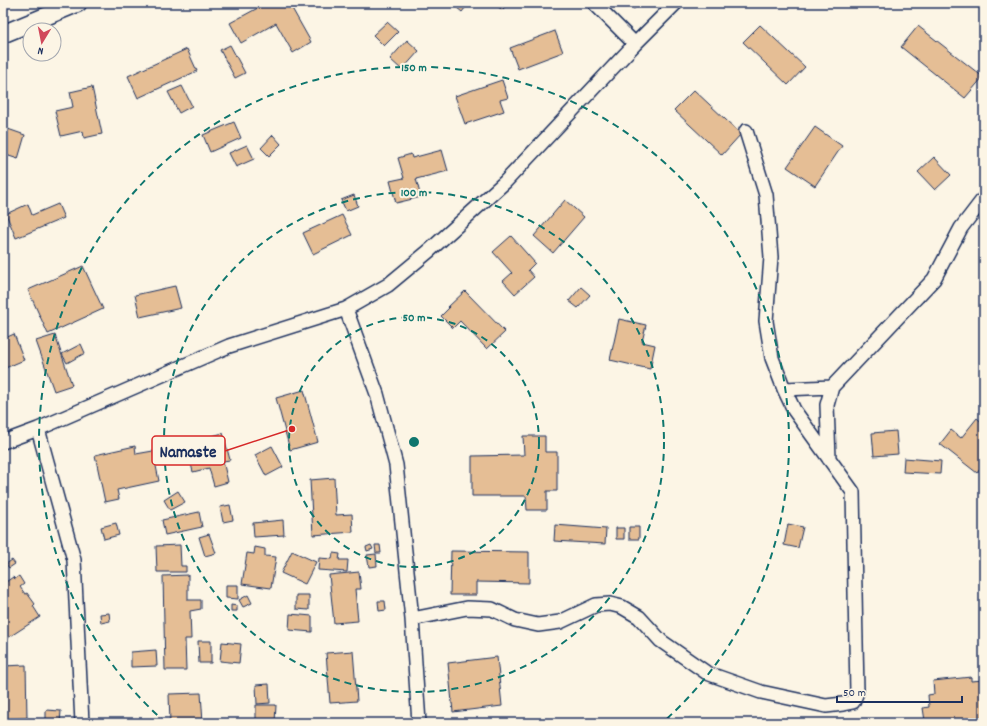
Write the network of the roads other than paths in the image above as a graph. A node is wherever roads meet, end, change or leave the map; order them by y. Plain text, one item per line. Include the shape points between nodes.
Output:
1 (78, 3) edge
2 (594, 3) edge
3 (676, 3) edge
4 (3, 34) edge
5 (635, 44) junction
6 (746, 131) dead end
7 (984, 198) edge
8 (346, 309) junction
9 (832, 387) junction
10 (784, 389) junction
11 (38, 429) junction
12 (3, 442) edge
13 (830, 458) junction
14 (412, 619) junction
15 (82, 723) edge
16 (419, 723) edge

1 - 4 street
2 - 5 street
3 - 5 street
5 - 8 street via 505,182 441,241 388,285
6 - 10 street via 766,195 771,257 766,321 772,358
7 - 9 street via 961,228 934,278
8 - 11 street via 229,346
8 - 14 street via 377,394 396,465
9 - 10 street
9 - 13 street via 827,405
10 - 13 street via 794,410
11 - 12 street
11 - 15 street via 74,560
13 - 14 street via 853,492 857,692 853,702 826,706 761,692 707,673 661,641 639,617 622,606 596,605 560,622 538,625 515,620 492,609 467,608
14 - 16 street

